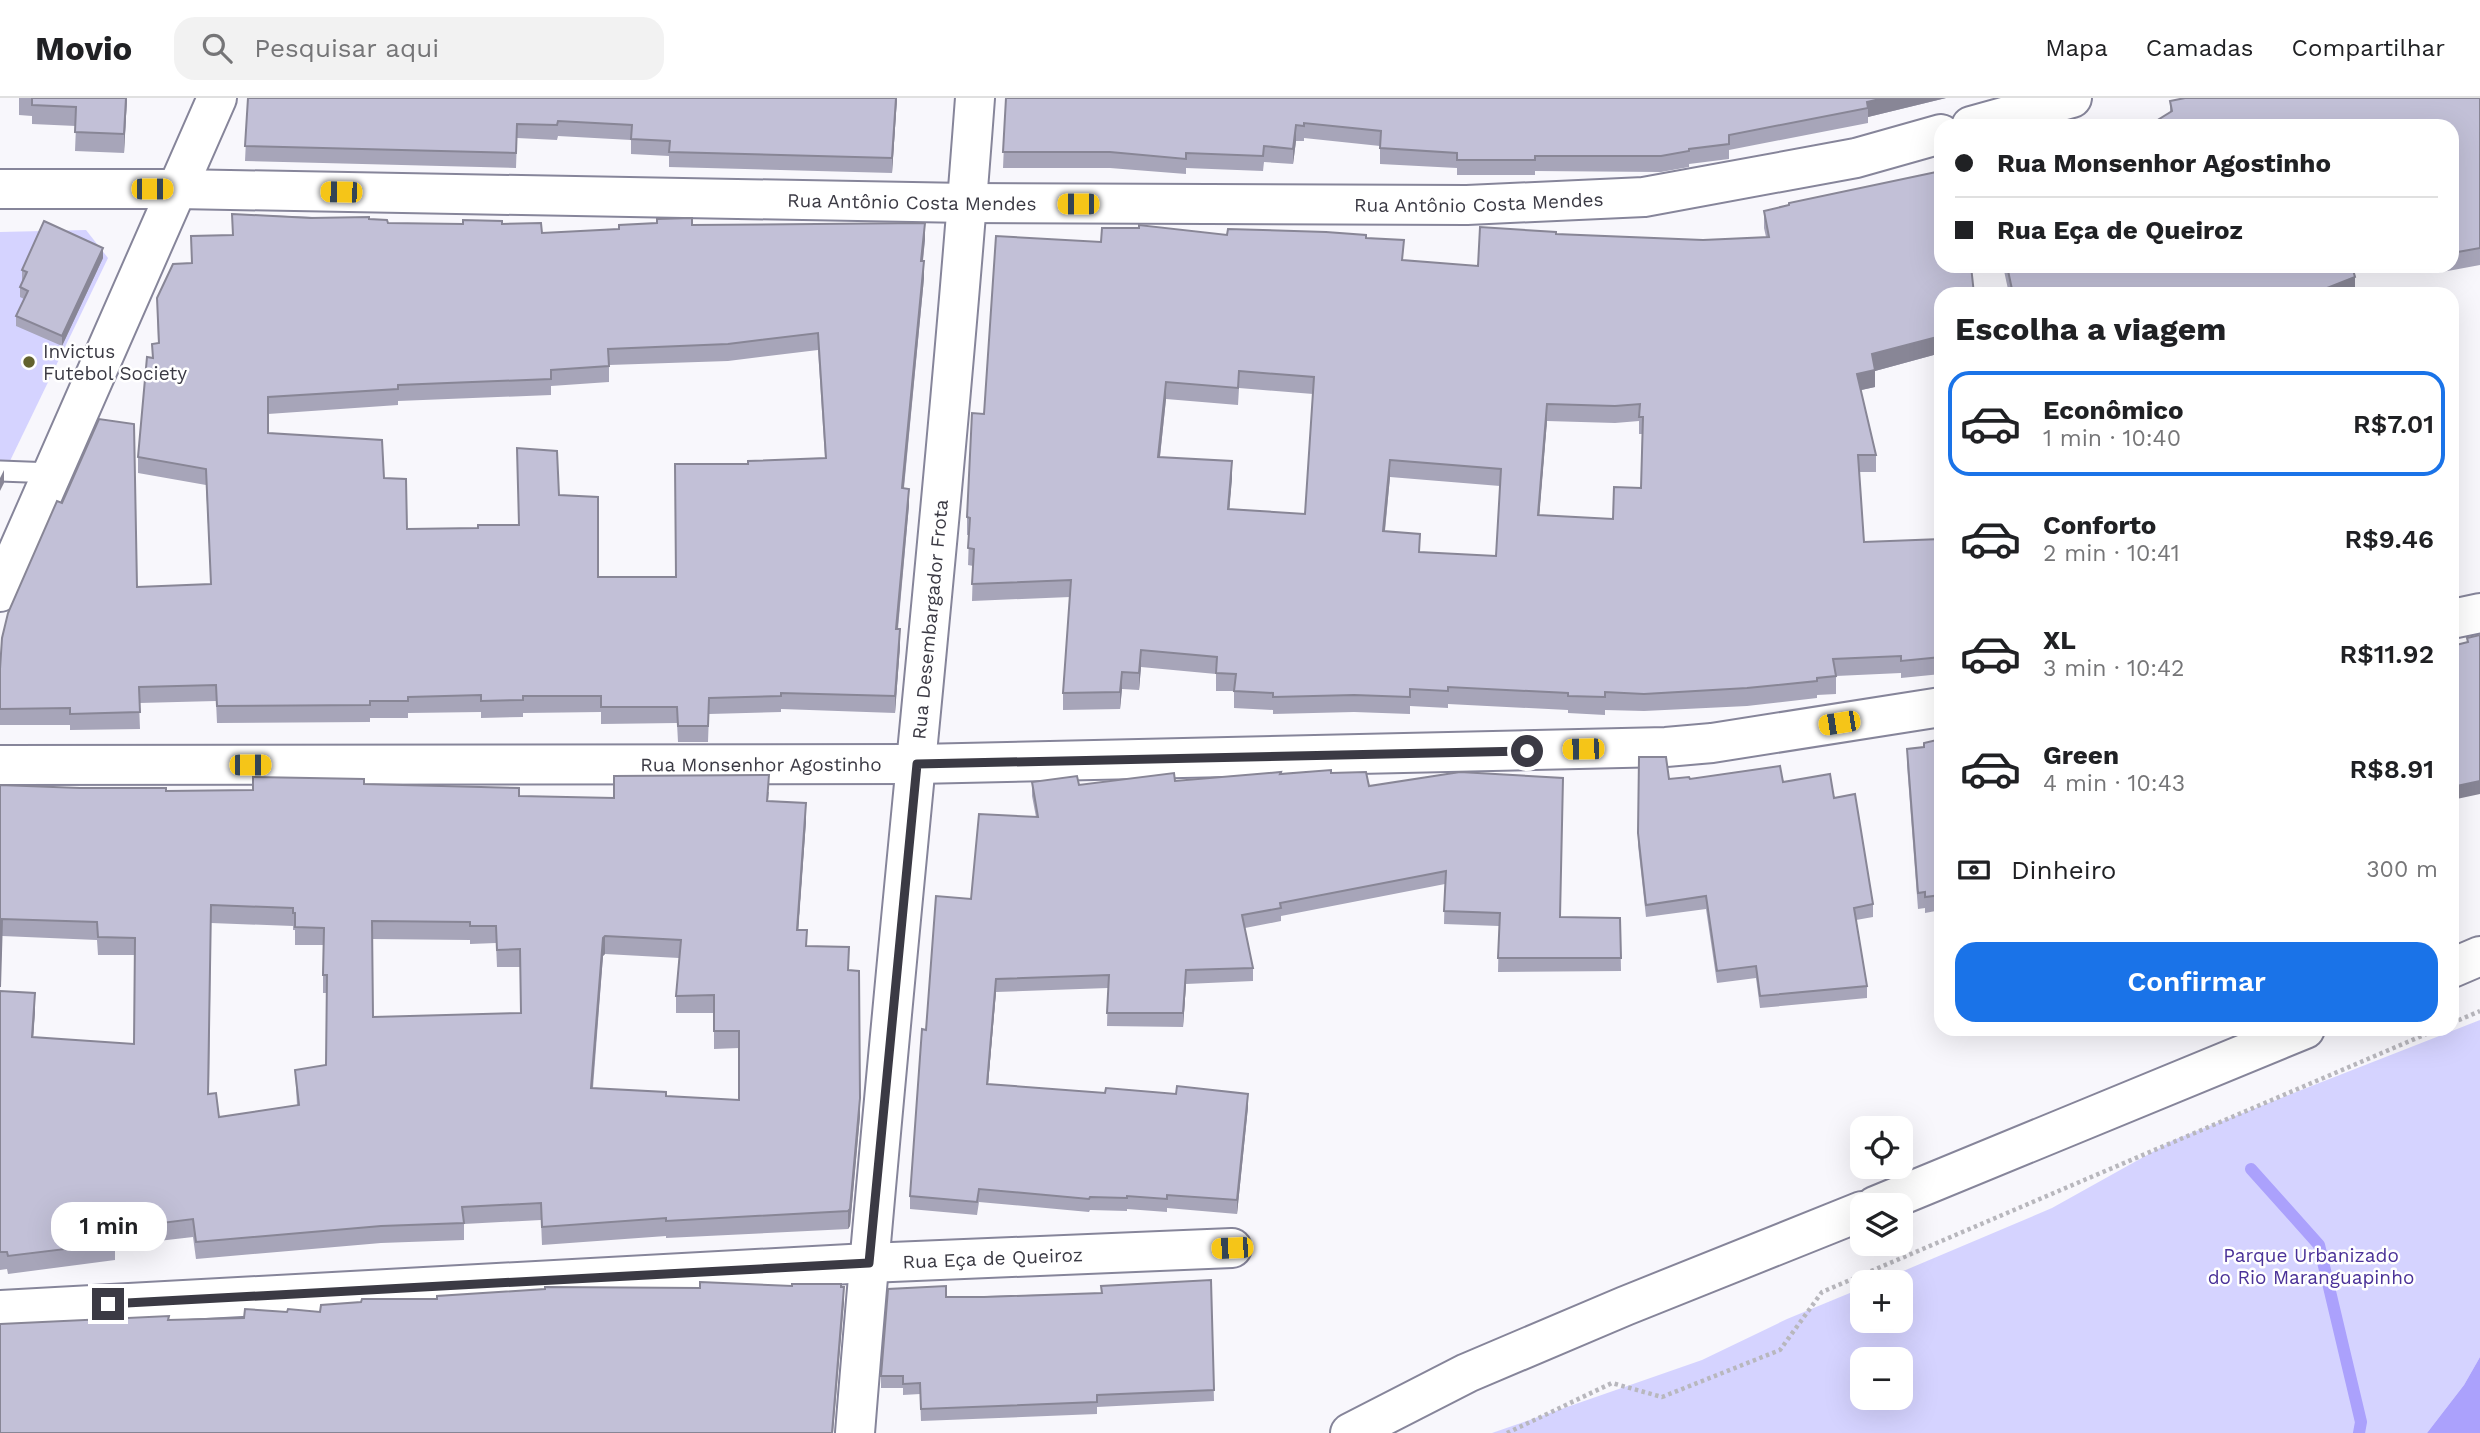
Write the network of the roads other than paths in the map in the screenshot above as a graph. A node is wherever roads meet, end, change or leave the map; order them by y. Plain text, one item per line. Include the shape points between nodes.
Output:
1 (217, 98) edge
2 (975, 98) edge
3 (2072, 98) edge
4 (1996, 119) edge
5 (1934, 136) edge
6 (0, 189) edge
7 (177, 189) junction
8 (967, 203) junction
9 (0, 471) edge
10 (52, 473) junction
11 (0, 592) edge
12 (2480, 613) edge
13 (2459, 618) edge
14 (1934, 708) edge
15 (917, 764) junction
16 (0, 765) edge
17 (2480, 956) edge
18 (2459, 965) edge
19 (2288, 1036) edge
20 (1907, 1193) edge
21 (1850, 1216) edge
22 (1232, 1248) dead end
23 (869, 1263) junction
24 (0, 1310) edge
25 (855, 1433) edge
26 (1350, 1433) edge

1 - 7 street
2 - 8 street, Rua Desembargador Frota
3 - 4 street
5 - 8 street, Rua Antônio Costa Mendes via 1856,158 1644,197 1467,205
6 - 7 street, Rua Antônio Costa Mendes
7 - 8 street, Rua Antônio Costa Mendes
7 - 10 street
8 - 15 street, Rua Desembargador Frota
9 - 10 lane
10 - 11 street
12 - 13 street
14 - 15 street, Rua Monsenhor Agostinho via 1666,747
15 - 16 street, Rua Monsenhor Agostinho
15 - 23 street, Rua Desembargador Frota
17 - 18 street
19 - 20 street
21 - 26 street via 1479,1368
22 - 23 street, Rua Eça de Queiroz
23 - 24 street, Rua Eça de Queiroz
23 - 25 street, Rua Desembargador Frota

